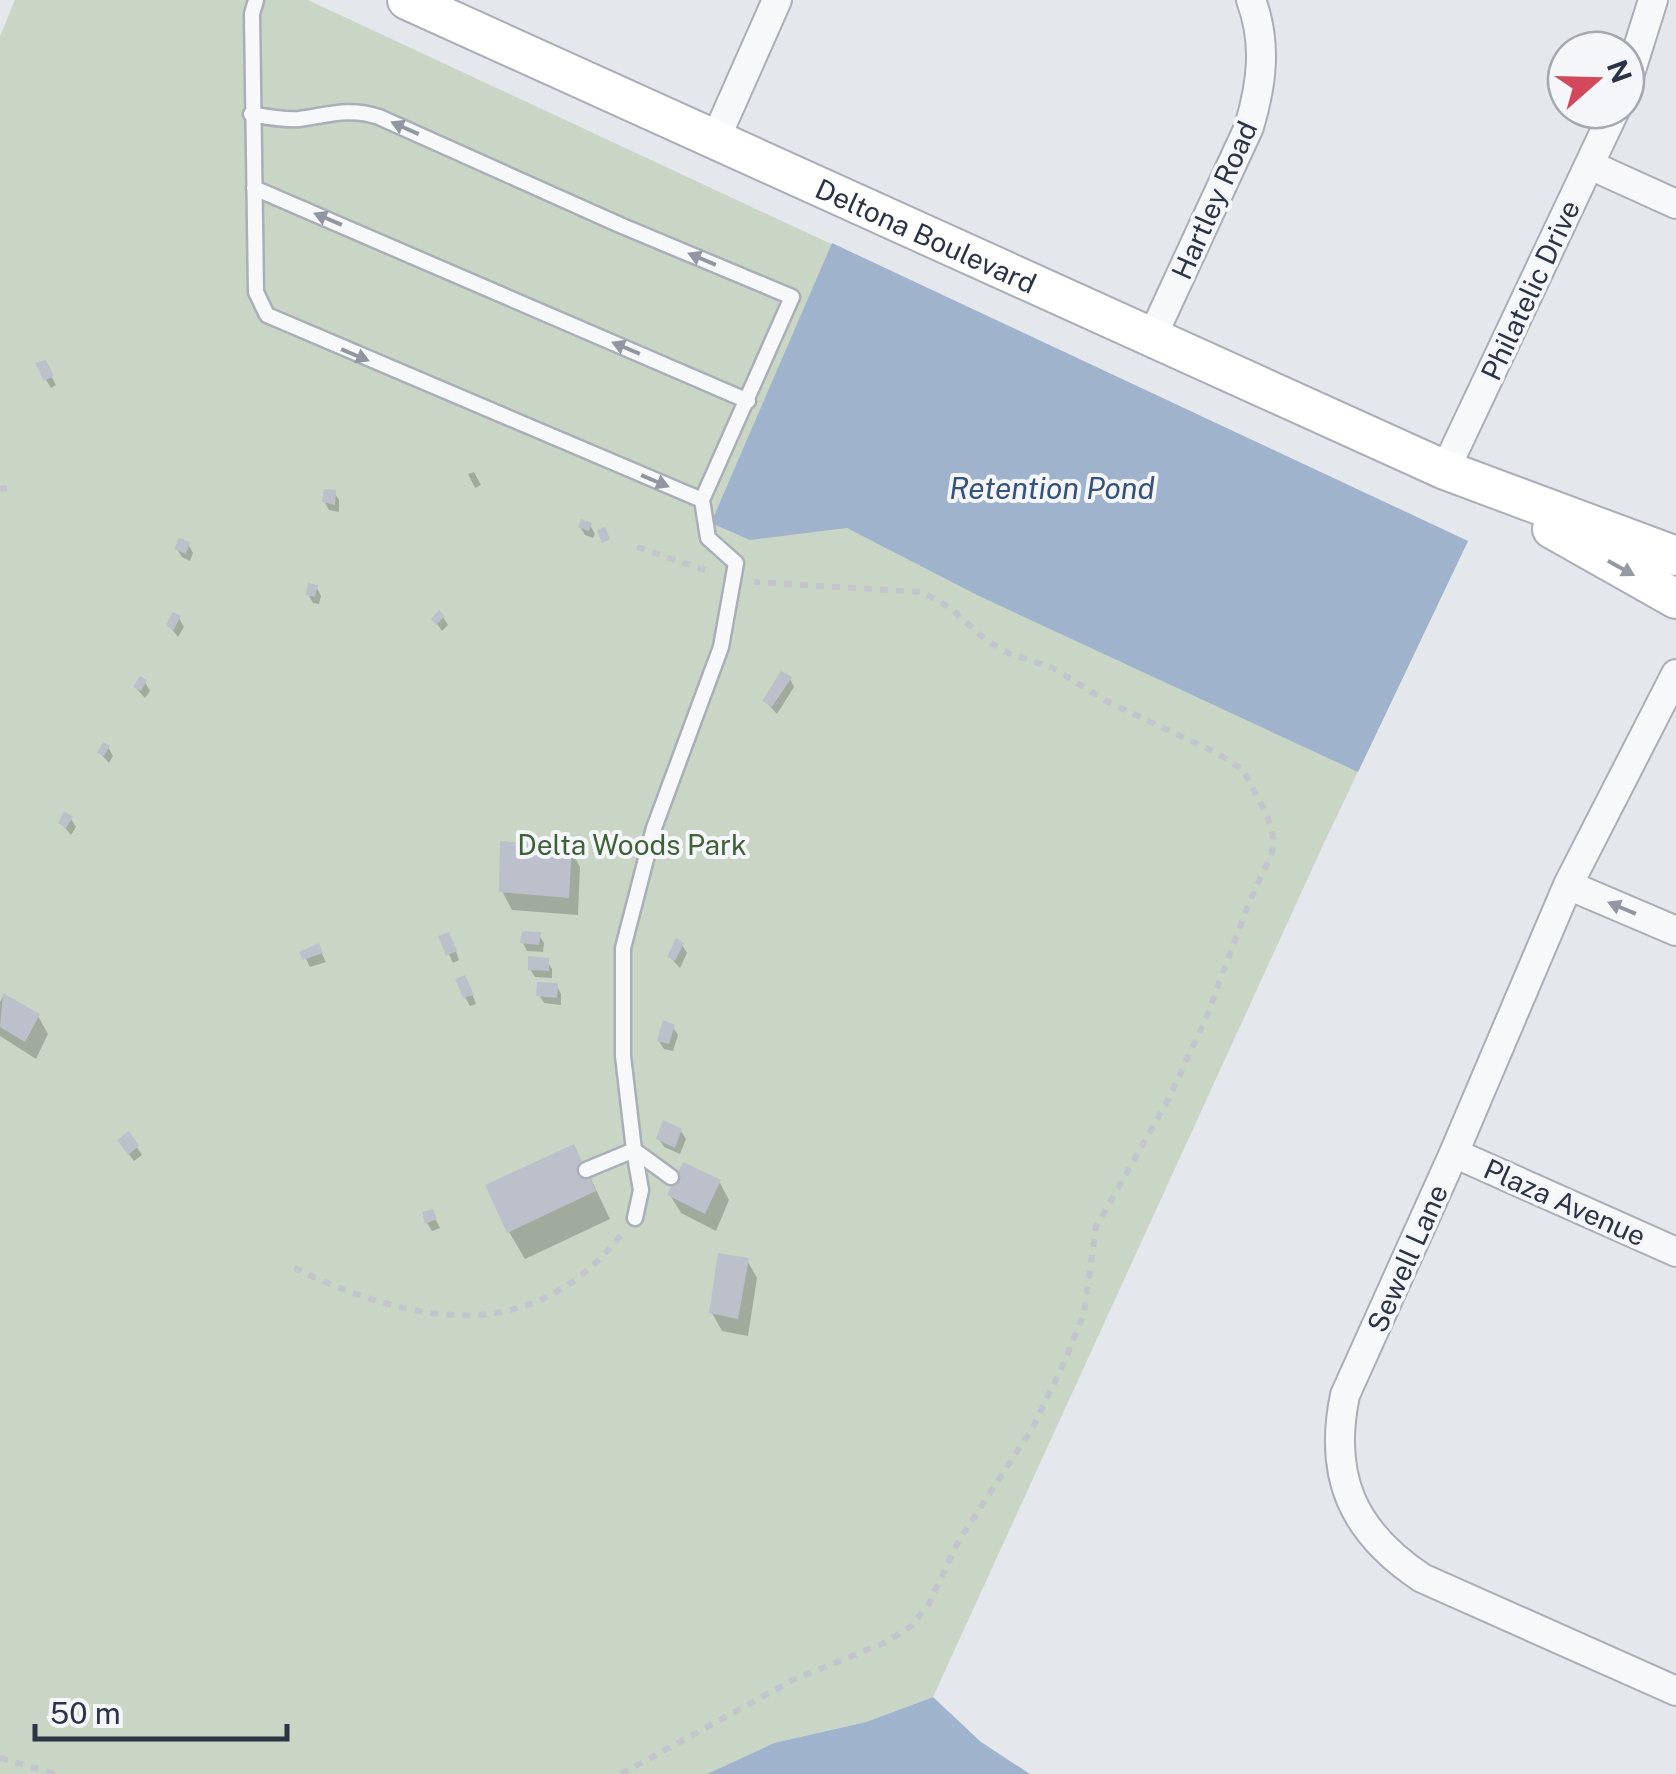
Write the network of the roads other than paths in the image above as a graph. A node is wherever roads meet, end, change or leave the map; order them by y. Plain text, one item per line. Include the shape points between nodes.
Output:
1 (256, 0) edge
2 (407, 0) edge
3 (777, 0) edge
4 (1251, 0) edge
5 (1653, 0) edge
6 (1644, 30) edge
7 (251, 114) junction
8 (1606, 130) edge
9 (716, 140) junction
10 (1590, 165) junction
11 (254, 188) junction
12 (1676, 204) edge
13 (1152, 337) junction
14 (748, 400) junction
15 (1444, 470) junction
16 (702, 500) junction
17 (1676, 556) edge
18 (1676, 599) edge
19 (1676, 674) edge
20 (1568, 886) junction
21 (1676, 931) edge
22 (634, 1150) junction
23 (1454, 1152) junction
24 (586, 1170) dead end
25 (671, 1177) dead end
26 (634, 1218) road end
27 (1676, 1252) edge
28 (1676, 1691) edge

1 - 7 lane
2 - 9 main road, Deltona Boulevard
3 - 9 street
4 - 13 street, Hartley Road via 1262,54 1260,91
5 - 6 street
7 - 11 lane
14 -> 7 lane via 792,297 379,116
8 - 10 street, Philatelic Drive
9 - 13 main road, Deltona Boulevard
10 - 12 street
10 - 15 street, Philatelic Drive
14 -> 11 lane
11 -> 16 lane via 256,292 267,314
13 - 15 main road, Deltona Boulevard
14 - 16 lane
15 - 17 main road, Deltona Boulevard
15 -> 18 main road, Deltona Boulevard
16 - 22 lane via 708,538 736,562 721,647 654,828 623,948 623,1056
19 - 20 street, Sewell Lane
21 -> 20 street
20 - 23 street, Sewell Lane
22 - 24 lane
22 - 25 lane
22 - 26 lane via 641,1190
23 - 27 street, Plaza Avenue
23 - 28 street, Sewell Lane via 1346,1395 1340,1462 1350,1498 1363,1526 1422,1578

